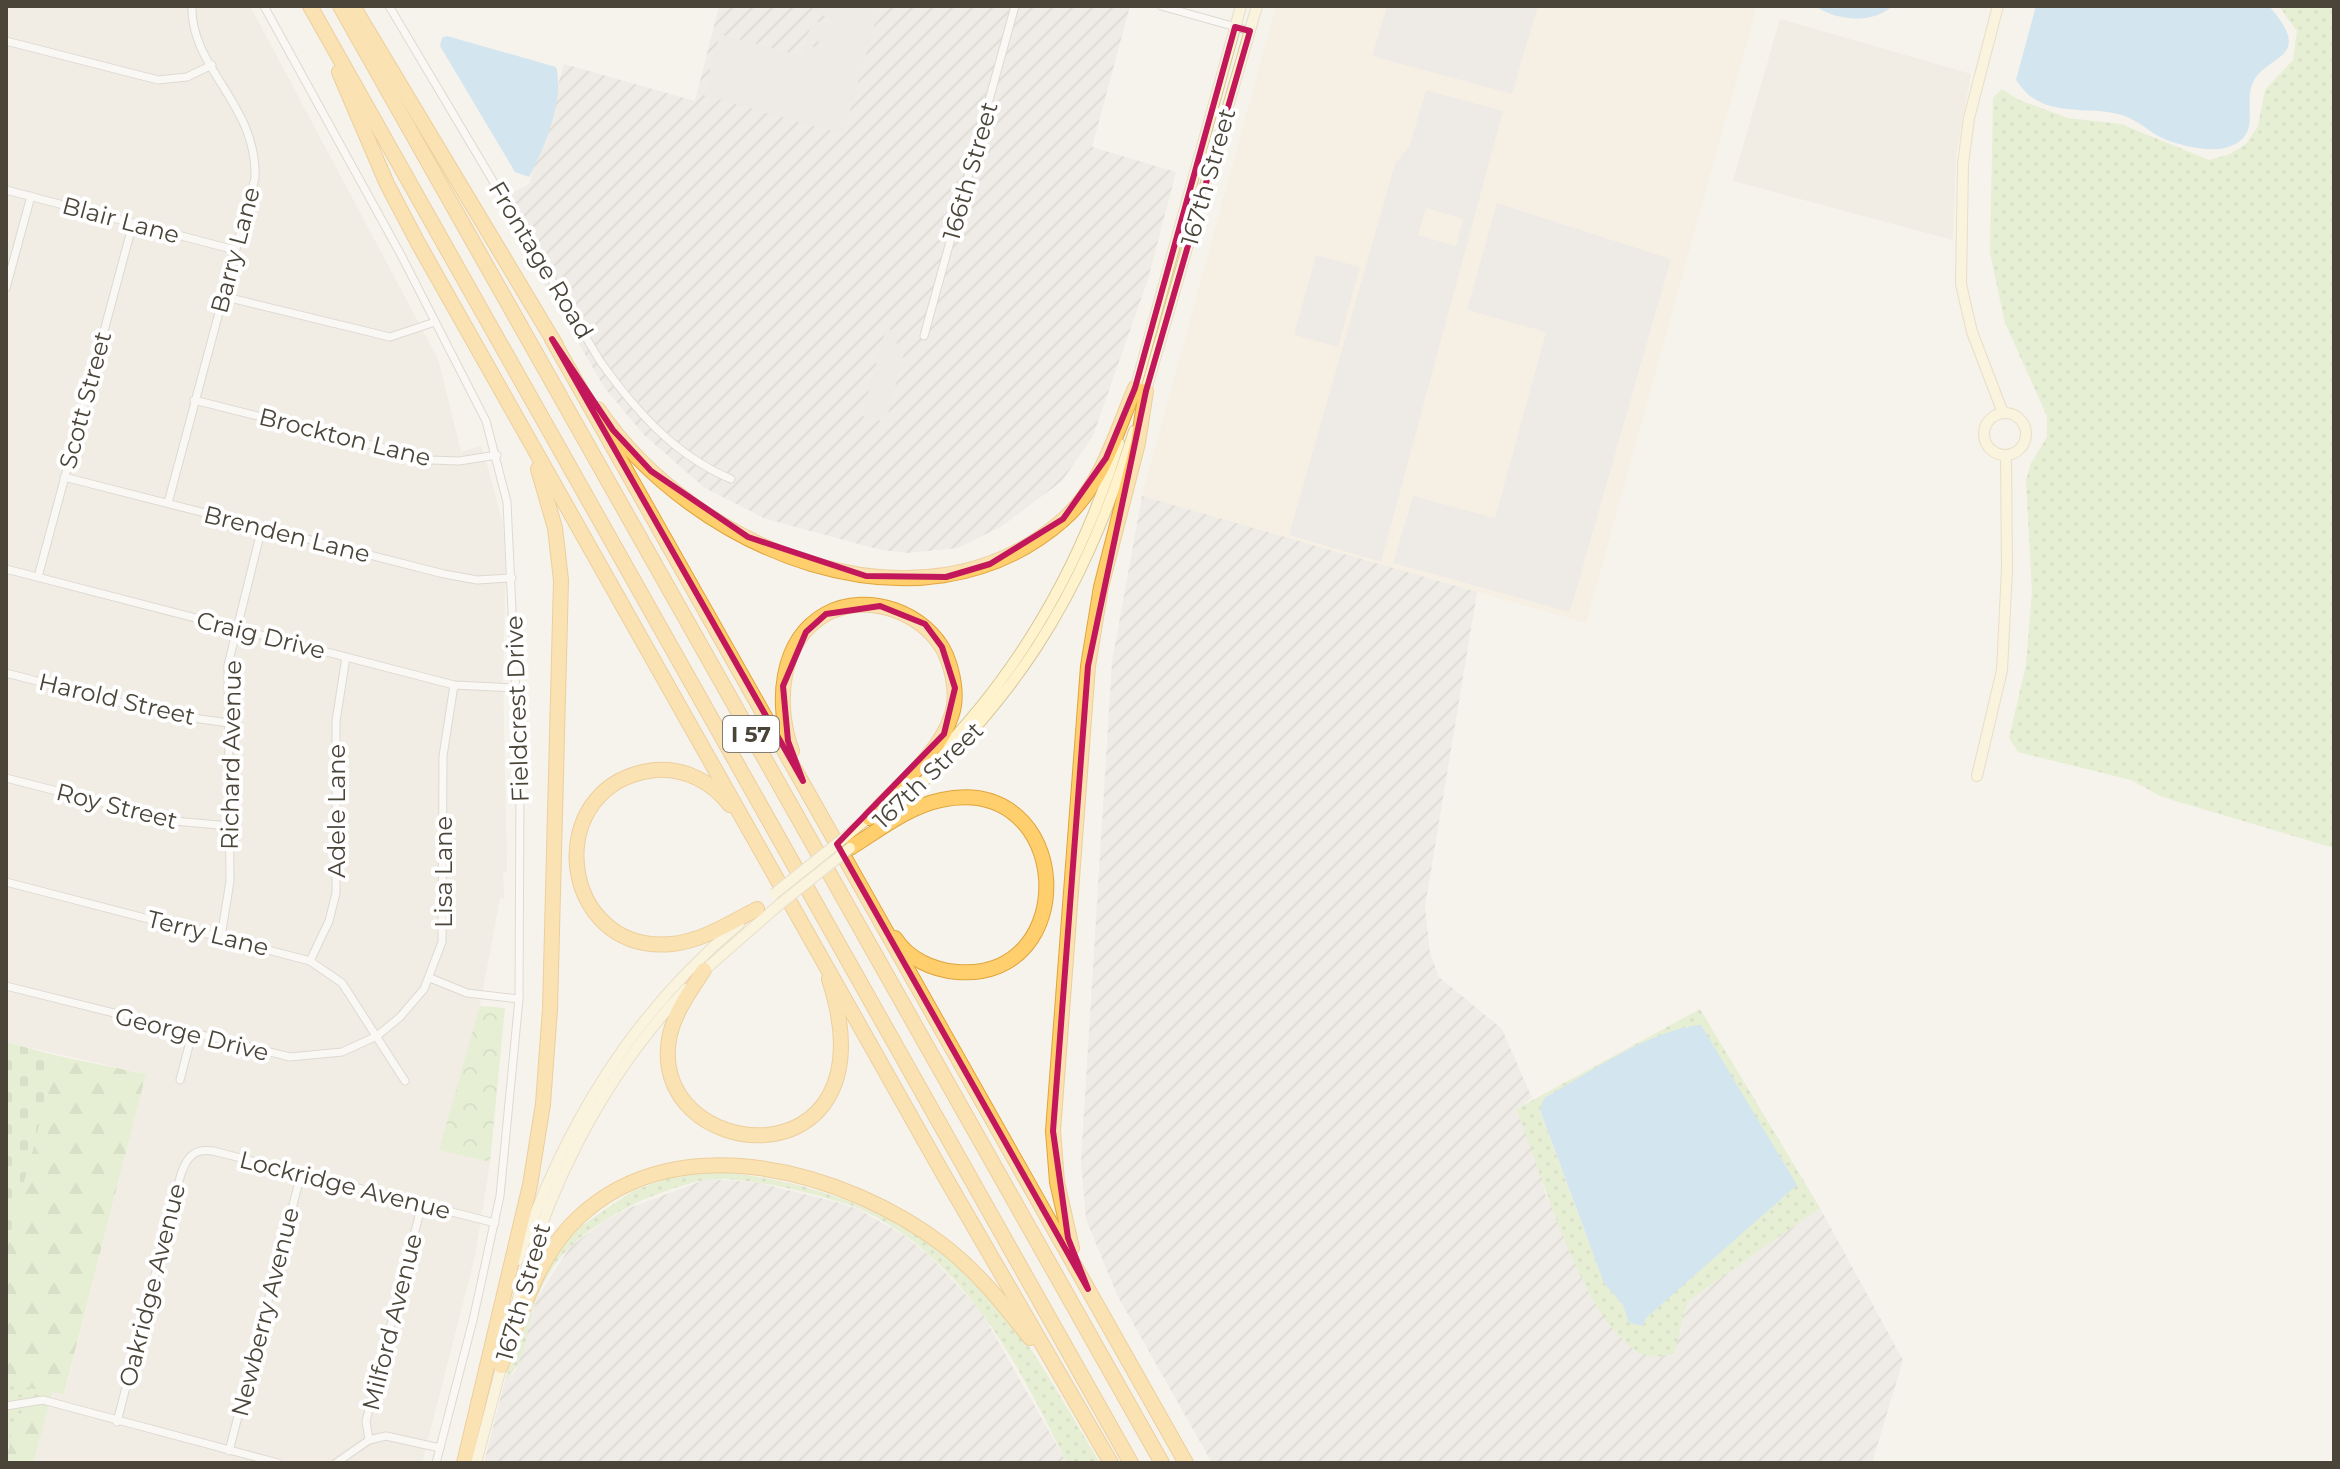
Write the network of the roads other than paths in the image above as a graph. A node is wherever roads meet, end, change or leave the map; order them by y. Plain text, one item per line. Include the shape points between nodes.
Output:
1 (192, 6) edge
2 (264, 6) edge
3 (310, 6) edge
4 (340, 6) edge
5 (353, 6) edge
6 (389, 6) edge
7 (1015, 6) edge
8 (1161, 6) edge
9 (1241, 6) edge
10 (1257, 6) edge
11 (1998, 6) edge
12 (1235, 27) junction
13 (1250, 31) junction
14 (329, 39) junction
15 (6, 41) edge
16 (212, 65) junction
17 (6, 190) edge
18 (31, 196) junction
19 (133, 223) junction
20 (235, 250) junction
21 (6, 288) edge
22 (222, 296) junction
23 (435, 322) junction
24 (924, 336) dead end
25 (552, 339) junction
26 (1141, 389) junction
27 (194, 400) junction
28 (2003, 413) junction
29 (520, 424) junction
30 (497, 455) junction
31 (2006, 455) junction
32 (64, 477) junction
33 (731, 479) dead end
34 (168, 503) junction
35 (262, 527) junction
36 (6, 569) edge
37 (38, 577) junction
38 (512, 578) junction
39 (236, 629) junction
40 (346, 657) junction
41 (6, 673) edge
42 (454, 685) junction
43 (517, 688) junction
44 (229, 723) junction
45 (1977, 776) dead end
46 (6, 778) edge
47 (803, 781) junction
48 (869, 818) junction
49 (230, 826) junction
50 (756, 840) junction
51 (847, 843) junction
52 (6, 882) edge
53 (868, 901) junction
54 (757, 909) junction
55 (809, 935) junction
56 (221, 937) junction
57 (310, 961) junction
58 (704, 970) junction
59 (430, 978) junction
60 (6, 986) edge
61 (519, 999) junction
62 (192, 1034) junction
63 (377, 1036) junction
64 (180, 1080) dead end
65 (405, 1081) dead end
66 (195, 1151) joint
67 (301, 1174) junction
68 (422, 1204) junction
69 (495, 1223) junction
70 (1088, 1289) junction
71 (501, 1366) junction
72 (6, 1406) edge
73 (1079, 1410) junction
74 (117, 1422) junction
75 (369, 1440) junction
76 (440, 1448) junction
77 (229, 1451) junction
78 (278, 1463) edge
79 (336, 1463) edge
80 (436, 1463) edge
81 (464, 1463) edge
82 (476, 1463) edge
83 (1111, 1463) edge
84 (1131, 1463) edge
85 (1162, 1463) edge
86 (1186, 1463) edge

1 - 16 street, Barry Lane via 194,29
2 - 23 street, Fieldcrest Drive
3 - 14 highway, I 57
4 - 85 highway, I 57
5 - 25 highway
6 - 33 street, Frontage Road via 609,374 664,437 705,468
7 - 24 street, 166th Street
8 - 12 street
9 - 12 main road, 167th Street
10 - 13 main road, 167th Street
11 - 28 main road via 1969,118 1961,284 1972,332
12 - 13 street
12 - 26 main road, 167th Street
13 - 26 main road, 167th Street
14 - 29 highway via 387,184
14 - 84 highway, I 57
15 - 16 street via 158,80 179,79
16 - 20 street, Barry Lane via 247,125 256,152 255,178
17 - 18 street, Blair Lane
18 - 19 street, Blair Lane
18 - 21 street
19 - 20 street, Blair Lane
19 - 32 street, Scott Street
20 - 22 street, Barry Lane
22 - 23 street via 390,337
22 - 27 street, Barry Lane
23 - 30 street, Fieldcrest Drive via 486,421
25 - 26 highway via 613,430 651,471 701,511 790,556 866,576 946,577 1023,549 1063,519 1093,481
25 - 47 highway
26 - 48 main road, 167th Street via 1087,534 1026,646 952,741
26 - 51 main road, 167th Street via 1098,536 1037,652 961,747
26 - 70 highway via 1138,443 1101,587 1088,666 1059,1022 1053,1131 1057,1182 1068,1238
27 - 30 street, Brockton Lane via 431,460
27 - 34 street, Barry Lane
28 - 31 main road via 1987,424 1985,437 1990,448
28 - 31 main road via 2017,416 2026,435 2021,448
29 - 50 highway
29 - 81 highway via 549,500 561,580 550,1009 530,1185
30 - 38 street, Fieldcrest Drive via 507,502
31 - 45 main road via 2002,670
32 - 34 street, Brenden Lane
32 - 37 street, Scott Street
34 - 35 street, Brenden Lane
35 - 38 street, Brenden Lane via 444,574 477,580
35 - 39 street, Richard Avenue
36 - 37 street, Craig Drive
37 - 39 street, Craig Drive
38 - 43 street, Fieldcrest Drive
39 - 40 street, Craig Drive
39 - 44 street, Richard Avenue via 228,665
40 - 42 street, Craig Drive
40 - 57 street, Adele Lane via 336,721 336,893
41 - 44 street, Harold Street via 164,714
42 - 43 street, Craig Drive
42 - 59 street, Lisa Lane via 443,756 444,931
43 - 61 street, Fieldcrest Drive
44 - 49 street, Richard Avenue
46 - 49 street, Roy Street via 174,821
47 - 48 highway via 788,741 783,686 806,632 826,614 852,607 880,606 925,624 950,664 953,712 944,734
47 - 53 highway
48 - 51 main road, 167th Street
49 - 56 street, Richard Avenue via 229,893
50 - 54 highway via 710,785 680,772 652,771 624,779 601,795 582,823 575,857 582,890 595,914 616,932 638,941 694,940
50 - 55 highway
51 - 53 highway via 917,808 969,798 992,803 1020,820 1038,842 1048,873 1047,903 1033,934 1008,959 979,971 944,970 918,960
51 - 54 main road, 167th Street, bridge
51 - 58 main road, 167th Street, bridge
52 - 56 street, Terry Lane
53 - 70 highway
54 - 81 main road, 167th Street via 696,962 640,1023 574,1124 536,1208 509,1289
55 - 58 highway via 830,981 842,1052 837,1082 824,1102 808,1119 782,1133 759,1138 709,1122 690,1108 676,1085 670,1036
55 - 73 highway
56 - 57 street, Terry Lane
57 - 63 street, Terry Lane via 342,983
58 - 71 main road, 167th Street via 648,1030 584,1129 546,1212
59 - 61 street via 467,993
59 - 63 street, Lisa Lane via 410,1008
60 - 62 street, George Drive
61 - 69 street, Fieldcrest Drive
62 - 63 street, George Drive via 290,1057 342,1052
62 - 64 street
63 - 65 street, Terry Lane
66 - 67 street, Lockridge Avenue
66 - 74 street, Oakridge Avenue via 181,1174
67 - 68 street, Lockridge Avenue
67 - 77 street, Newberry Avenue
68 - 69 street, Lockridge Avenue
68 - 75 street, Milford Avenue via 366,1421
69 - 76 street, Fieldcrest Drive
70 - 86 highway
71 - 73 highway via 539,1269 580,1215 630,1183 666,1172 750,1166 867,1200 945,1247 1000,1300
71 - 82 main road, 167th Street
72 - 74 street via 37,1400
73 - 83 highway
74 - 77 street
75 - 76 street via 386,1436
75 - 79 street
76 - 80 street, Fieldcrest Drive
77 - 78 street

